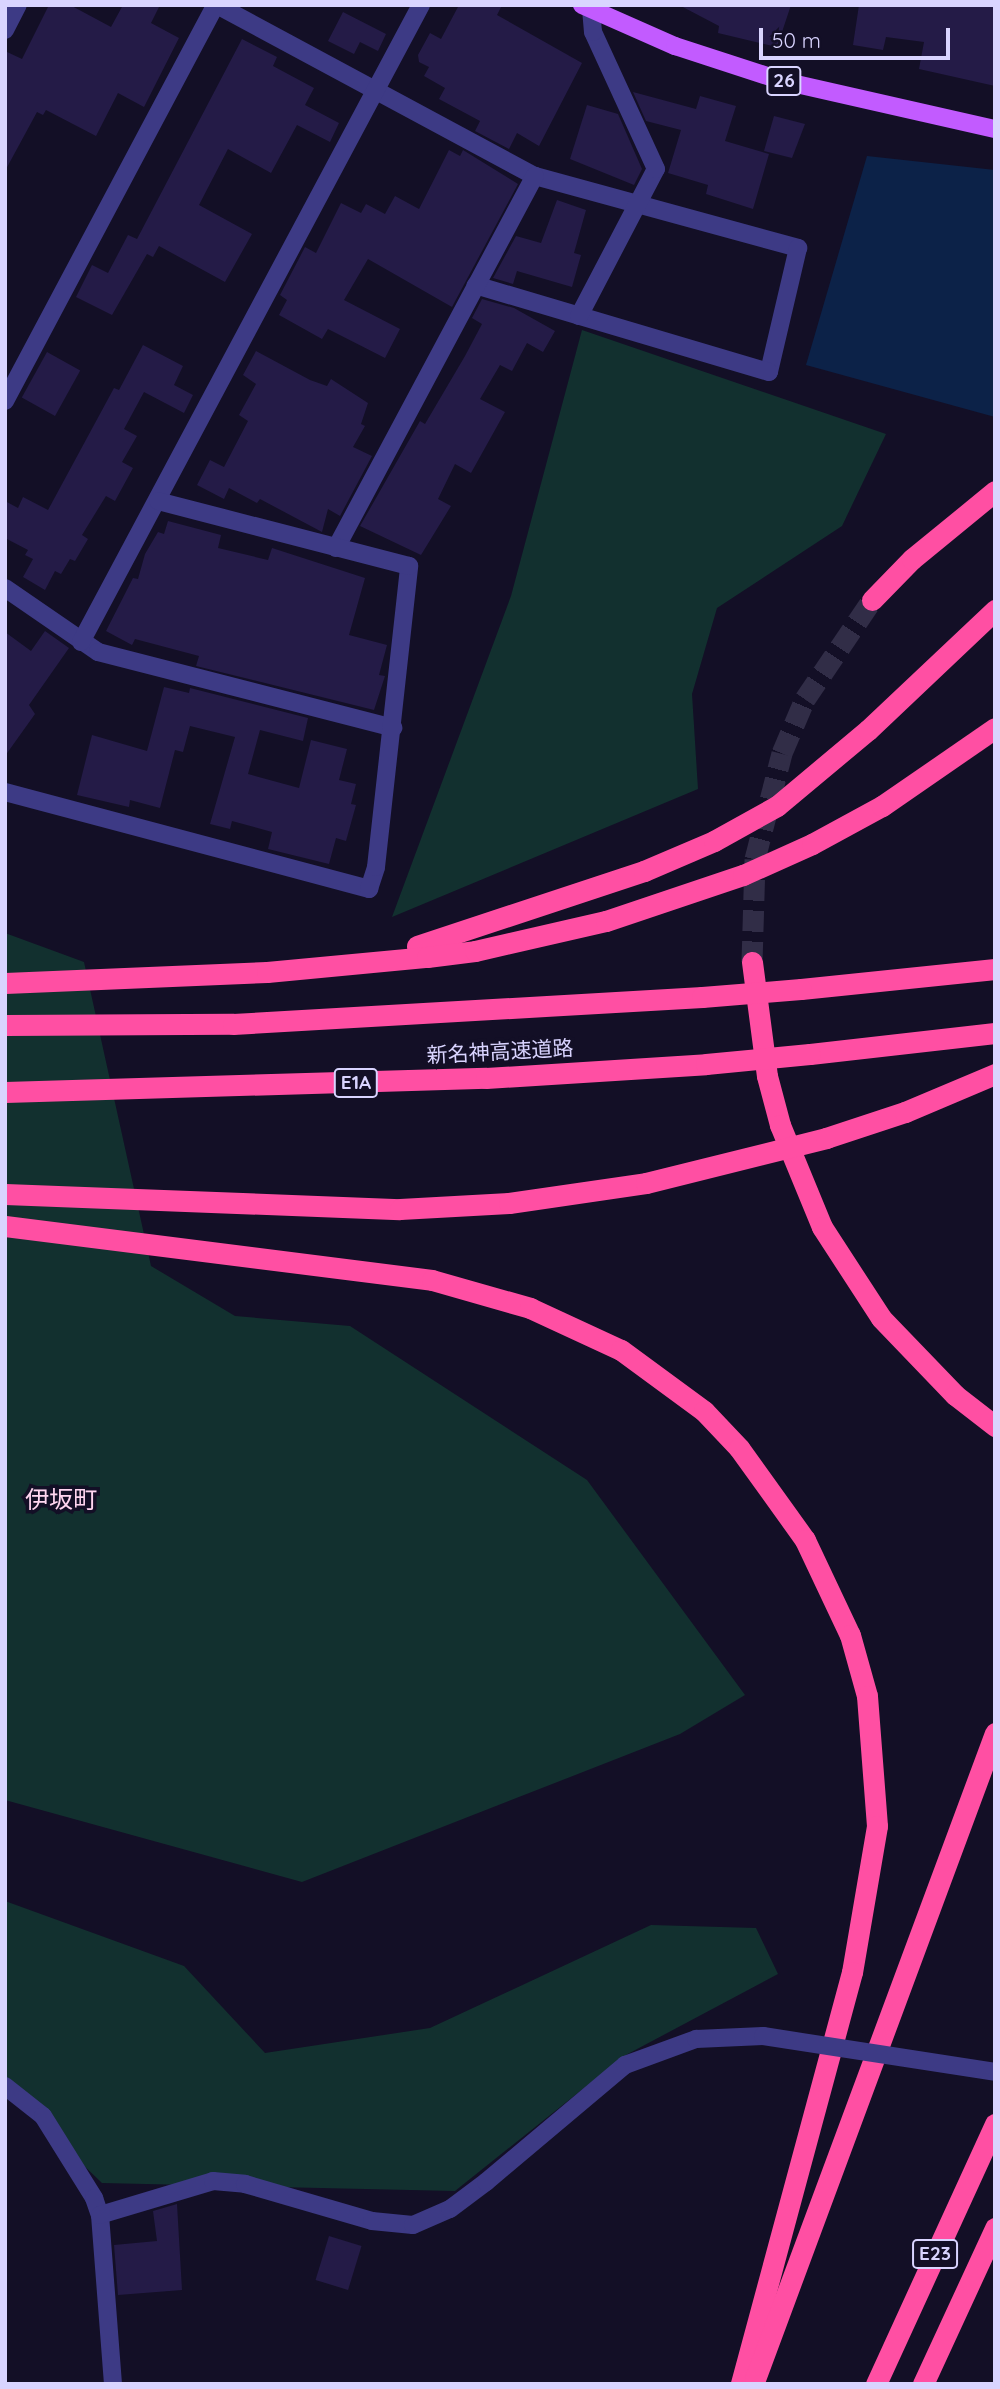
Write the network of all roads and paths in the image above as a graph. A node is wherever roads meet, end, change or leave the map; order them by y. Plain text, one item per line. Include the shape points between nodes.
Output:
1 (18, 5) edge
2 (216, 5) edge
3 (421, 5) edge
4 (587, 8) edge
5 (5, 30) edge
6 (376, 91) junction
7 (995, 129) edge
8 (535, 176) junction
9 (638, 204) junction
10 (476, 285) junction
11 (579, 316) junction
12 (5, 401) edge
13 (994, 491) edge
14 (158, 500) junction
15 (336, 548) junction
16 (5, 588) edge
17 (872, 600) tunnel mouth
18 (995, 610) edge
19 (81, 642) junction
20 (995, 728) edge
21 (393, 729) junction
22 (5, 792) edge
23 (751, 962) tunnel mouth
24 (333, 965) junction
25 (995, 969) edge
26 (5, 984) edge
27 (5, 1025) edge
28 (995, 1033) edge
29 (995, 1074) edge
30 (5, 1092) edge
31 (5, 1194) edge
32 (5, 1226) edge
33 (995, 1426) edge
34 (995, 1733) edge
35 (995, 2072) edge
36 (5, 2085) edge
37 (995, 2124) edge
38 (100, 2215) junction
39 (995, 2228) edge
40 (113, 2384) edge
41 (741, 2384) edge
42 (753, 2384) edge
43 (876, 2384) edge
44 (923, 2384) edge

1 - 5 street
2 - 6 street
2 - 12 street
3 - 6 street
4 - 7 main road, 26 via 675,46 782,81
4 - 9 street via 593,32 656,169
6 - 8 street
6 - 14 street
8 - 9 street
8 - 10 street
9 - 11 street
9 - 11 street via 799,248 769,372
10 - 11 street
10 - 15 street
13 - 17 highway via 912,559
14 - 15 street
14 - 19 street
15 - 21 street via 409,566
16 - 19 street
18 - 24 highway via 822,772 777,806 714,841 544,908 439,941
19 - 21 street via 98,652
20 - 24 highway via 882,806 812,844 672,901 475,951
21 - 22 street via 376,867 369,890
23 - 33 highway via 767,1076 780,1125 822,1227 881,1318 955,1395
24 - 26 highway
25 - 27 highway, 新名神高速道路, bridge via 702,997 260,1023
28 - 30 highway, 新名神高速道路 / E1A, bridge via 706,1064 486,1078
29 - 31 highway, bridge via 905,1112 825,1138 646,1183 509,1203 400,1209
32 - 41 highway via 432,1280 530,1308 621,1350 704,1411 739,1448 805,1540 850,1635 867,1696 877,1826 852,1972
34 - 42 highway
35 - 38 street, bridge via 763,2036 696,2039 625,2065 486,2182 450,2209 413,2225 372,2221 266,2189 213,2181
36 - 38 street via 43,2116 67,2149
37 - 43 highway, E23
38 - 40 street
39 - 44 highway, E23

